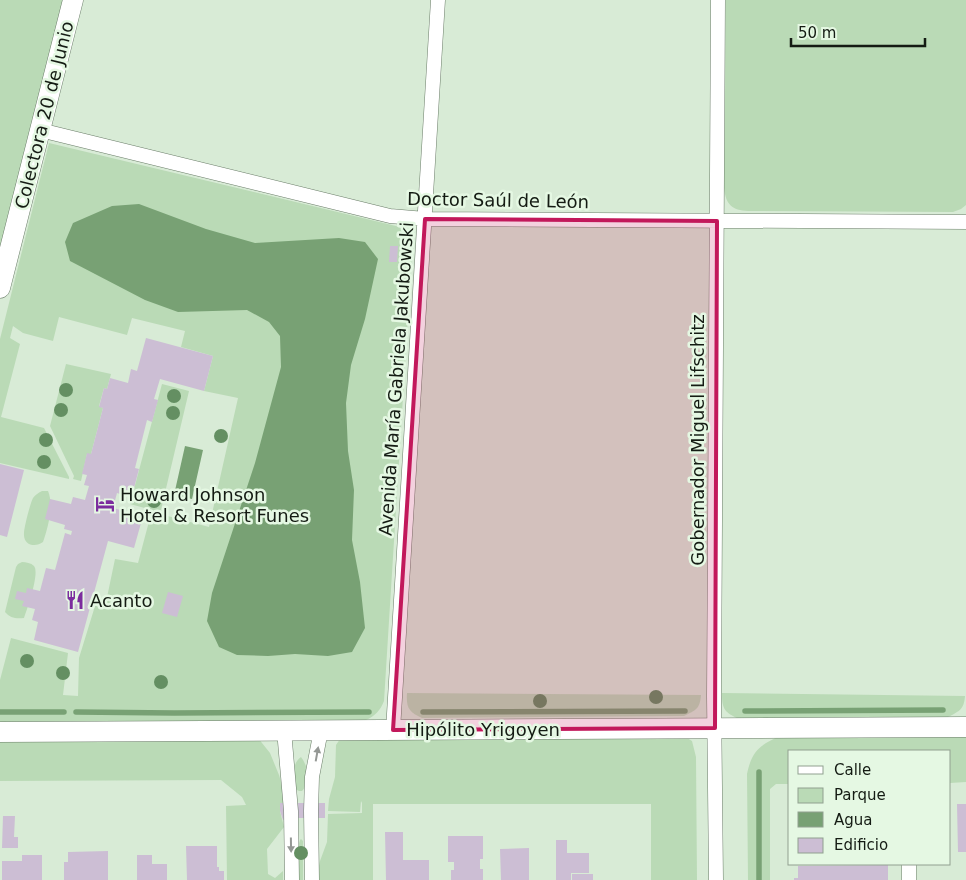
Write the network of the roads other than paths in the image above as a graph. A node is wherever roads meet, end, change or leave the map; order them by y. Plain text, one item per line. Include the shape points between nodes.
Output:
1 (73, 0) edge
2 (438, 0) edge
3 (718, 0) edge
4 (40, 130) junction
5 (425, 219) junction
6 (717, 221) junction
7 (966, 222) edge
8 (0, 288) edge
9 (966, 727) edge
10 (715, 728) junction
11 (284, 730) junction
12 (321, 730) junction
13 (393, 730) junction
14 (0, 732) edge
15 (909, 865) edge
16 (292, 880) edge
17 (312, 880) edge
18 (716, 880) edge
19 (909, 880) edge

1 - 4 main road, Colectora 20 de Junio
2 - 5 street, Avenida María Gabriela Jakubowski
3 - 6 street, Gobernador Miguel Lifschitz
4 - 5 street, Doctor Saúl de León via 390,216
4 - 8 main road, Colectora 20 de Junio
5 - 6 street, Doctor Saúl de León
5 - 13 street, Avenida María Gabriela Jakubowski
6 - 7 street, Doctor Saúl de León
6 - 10 street, Gobernador Miguel Lifschitz
9 - 10 main road, Hipólito Yrigoyen
10 - 13 main road, Hipólito Yrigoyen
10 - 18 street, Gobernador Miguel Lifschitz
11 - 12 main road, Hipólito Yrigoyen
11 - 14 main road, Hipólito Yrigoyen
11 -> 16 street
12 - 13 main road, Hipólito Yrigoyen
17 -> 12 street via 312,777
15 - 19 street

